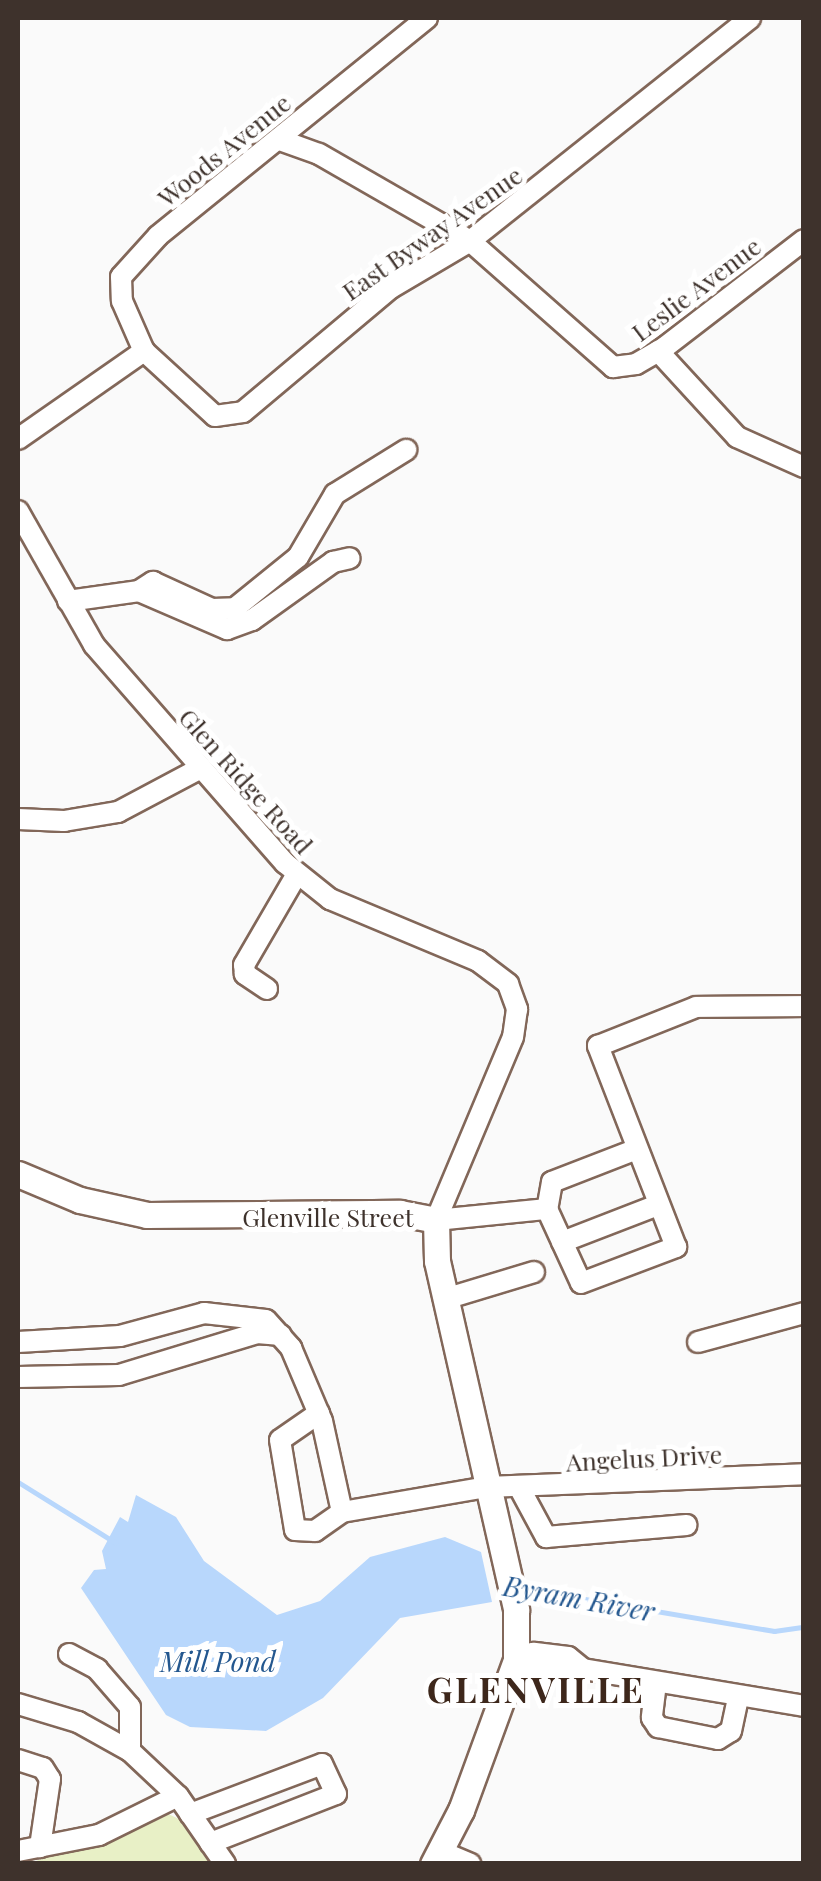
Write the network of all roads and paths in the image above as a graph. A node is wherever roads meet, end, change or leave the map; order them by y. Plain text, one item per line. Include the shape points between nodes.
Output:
1 (427, 18) edge
2 (750, 18) edge
3 (280, 140) junction
4 (804, 240) edge
5 (470, 242) junction
6 (144, 351) junction
7 (658, 351) junction
8 (18, 439) edge
9 (406, 450) dead end
10 (804, 468) edge
11 (18, 510) edge
12 (350, 558) dead end
13 (139, 591) junction
14 (68, 601) junction
15 (199, 769) junction
16 (18, 819) edge
17 (297, 874) junction
18 (267, 988) dead end
19 (801, 1006) dead end
20 (637, 1149) junction
21 (18, 1174) edge
22 (658, 1205) junction
23 (548, 1209) junction
24 (436, 1220) junction
25 (562, 1242) junction
26 (534, 1272) dead end
27 (445, 1299) junction
28 (804, 1313) edge
29 (281, 1335) junction
30 (18, 1342) edge
31 (698, 1342) dead end
32 (18, 1376) edge
33 (319, 1412) junction
34 (804, 1474) edge
35 (486, 1487) junction
36 (519, 1487) junction
37 (342, 1512) junction
38 (686, 1525) dead end
39 (68, 1654) dead end
40 (516, 1660) junction
41 (656, 1683) junction
42 (738, 1697) junction
43 (18, 1704) edge
44 (804, 1706) edge
45 (130, 1751) junction
46 (18, 1760) edge
47 (178, 1796) junction
48 (190, 1814) junction
49 (210, 1843) junction
50 (40, 1848) junction
51 (18, 1851) edge
52 (437, 1857) edge
53 (226, 1864) edge
54 (470, 1864) edge

1 - 3 street, Woods Avenue
2 - 5 street, East Byway Avenue
3 - 5 street via 319,154
3 - 6 street, Woods Avenue via 130,260 121,278 122,301
4 - 7 street, Leslie Avenue
5 - 6 street, East Byway Avenue via 391,288 243,412 226,419 196,402
5 - 7 street, Leslie Avenue via 613,367
6 - 8 street
7 - 10 street via 738,437
9 - 13 street via 336,494 298,557 235,608 212,609 153,582
11 - 14 street, Glen Ridge Road
12 - 13 street via 333,562 228,630
13 - 14 street
14 - 15 street, Glen Ridge Road via 94,645
15 - 16 street via 118,812 64,821
15 - 17 street, Glen Ridge Road
17 - 18 street via 244,965
17 - 24 street, Glen Ridge Road via 330,899 498,971 513,992 513,1037
19 - 20 street via 696,1008 598,1046
20 - 22 street
20 - 23 street via 552,1182
21 - 24 main road, Glenville Street via 80,1200 148,1216 387,1212
22 - 25 street
22 - 25 street via 676,1247 581,1283
23 - 24 street
23 - 25 street
24 - 27 main road, Glenville Street
26 - 27 street
27 - 35 main road, Glenville Street
28 - 31 street
29 - 30 street via 266,1320 204,1313 120,1336
29 - 32 street via 257,1333 118,1375
29 - 33 street
33 - 37 street
33 - 37 street, Angelus Drive via 284,1434 278,1450 295,1530 315,1531
34 - 36 street, Angelus Drive
35 - 36 street, Angelus Drive
35 - 37 street, Angelus Drive
35 - 40 main road, Glenville Street via 516,1610
36 - 38 street via 546,1536
39 - 45 street via 97,1669 130,1707
40 - 41 street via 533,1653 568,1657 583,1669
40 - 52 main road
41 - 42 street
41 - 42 street via 652,1718 658,1726 718,1738 731,1731
42 - 44 street
43 - 45 street via 78,1722
45 - 47 street
46 - 50 street via 43,1768 50,1780
47 - 48 street
47 - 50 street via 99,1835
48 - 49 street
48 - 49 street via 322,1764 336,1794
49 - 53 street
50 - 51 street
52 - 54 street

